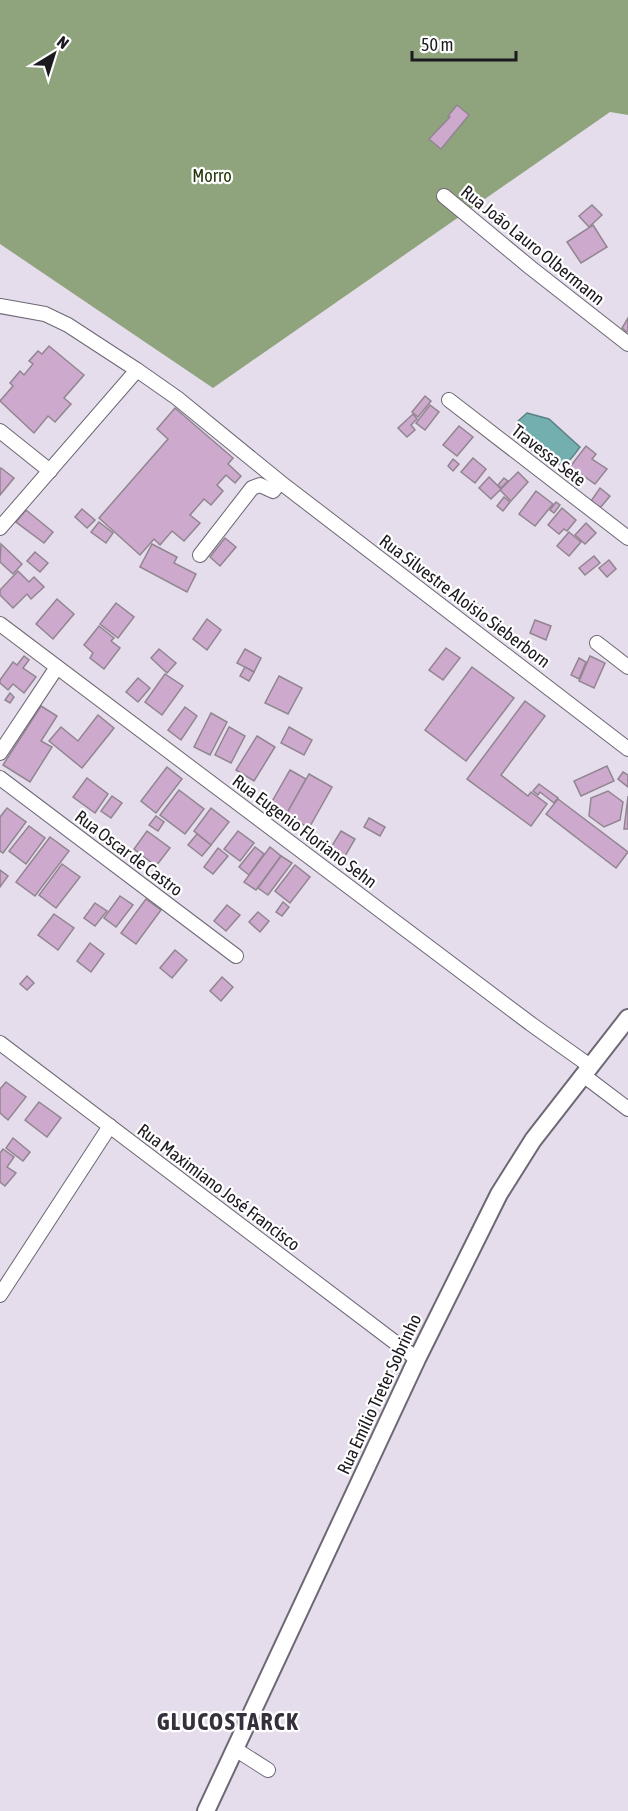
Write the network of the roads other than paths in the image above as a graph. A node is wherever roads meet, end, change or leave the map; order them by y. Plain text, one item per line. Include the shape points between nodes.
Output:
1 (444, 196) dead end
2 (0, 306) edge
3 (628, 344) edge
4 (138, 370) junction
5 (449, 400) dead end
6 (0, 431) edge
7 (50, 471) junction
8 (280, 482) junction
9 (0, 528) edge
10 (628, 538) edge
11 (200, 555) dead end
12 (0, 624) edge
13 (597, 643) dead end
14 (628, 667) edge
15 (57, 668) junction
16 (628, 749) edge
17 (0, 753) edge
18 (0, 778) edge
19 (236, 956) dead end
20 (628, 1018) edge
21 (0, 1043) edge
22 (587, 1070) junction
23 (628, 1109) edge
24 (110, 1126) junction
25 (0, 1295) edge
26 (417, 1359) junction
27 (235, 1749) junction
28 (268, 1770) dead end
29 (206, 1811) edge

1 - 3 street, Rua João Lauro Olbermann
2 - 4 street, Rua Silvestre Aloisio Sieberborn via 45,314
4 - 7 street
4 - 8 street, Rua Silvestre Aloisio Sieberborn
5 - 10 street, Travessa Sete
6 - 7 street
7 - 9 street
8 - 11 street via 273,491 260,485 252,488
8 - 16 street, Rua Silvestre Aloisio Sieberborn
12 - 15 street, Rua Eugenio Floriano Sehn
13 - 14 street
15 - 17 street
15 - 22 street, Rua Eugenio Floriano Sehn
18 - 19 street, Rua Oscar de Castro
20 - 22 main road, Rua Emílio Treter Sobrinho
21 - 24 street, Rua Maximiano José Francisco
22 - 23 street, Rua Eugenio Floriano Sehn
22 - 26 main road, Rua Emílio Treter Sobrinho via 533,1140 499,1194
24 - 25 street
24 - 26 street, Rua Maximiano José Francisco
26 - 27 main road, Rua Emílio Treter Sobrinho
27 - 28 street
27 - 29 main road, Rua Emílio Treter Sobrinho

